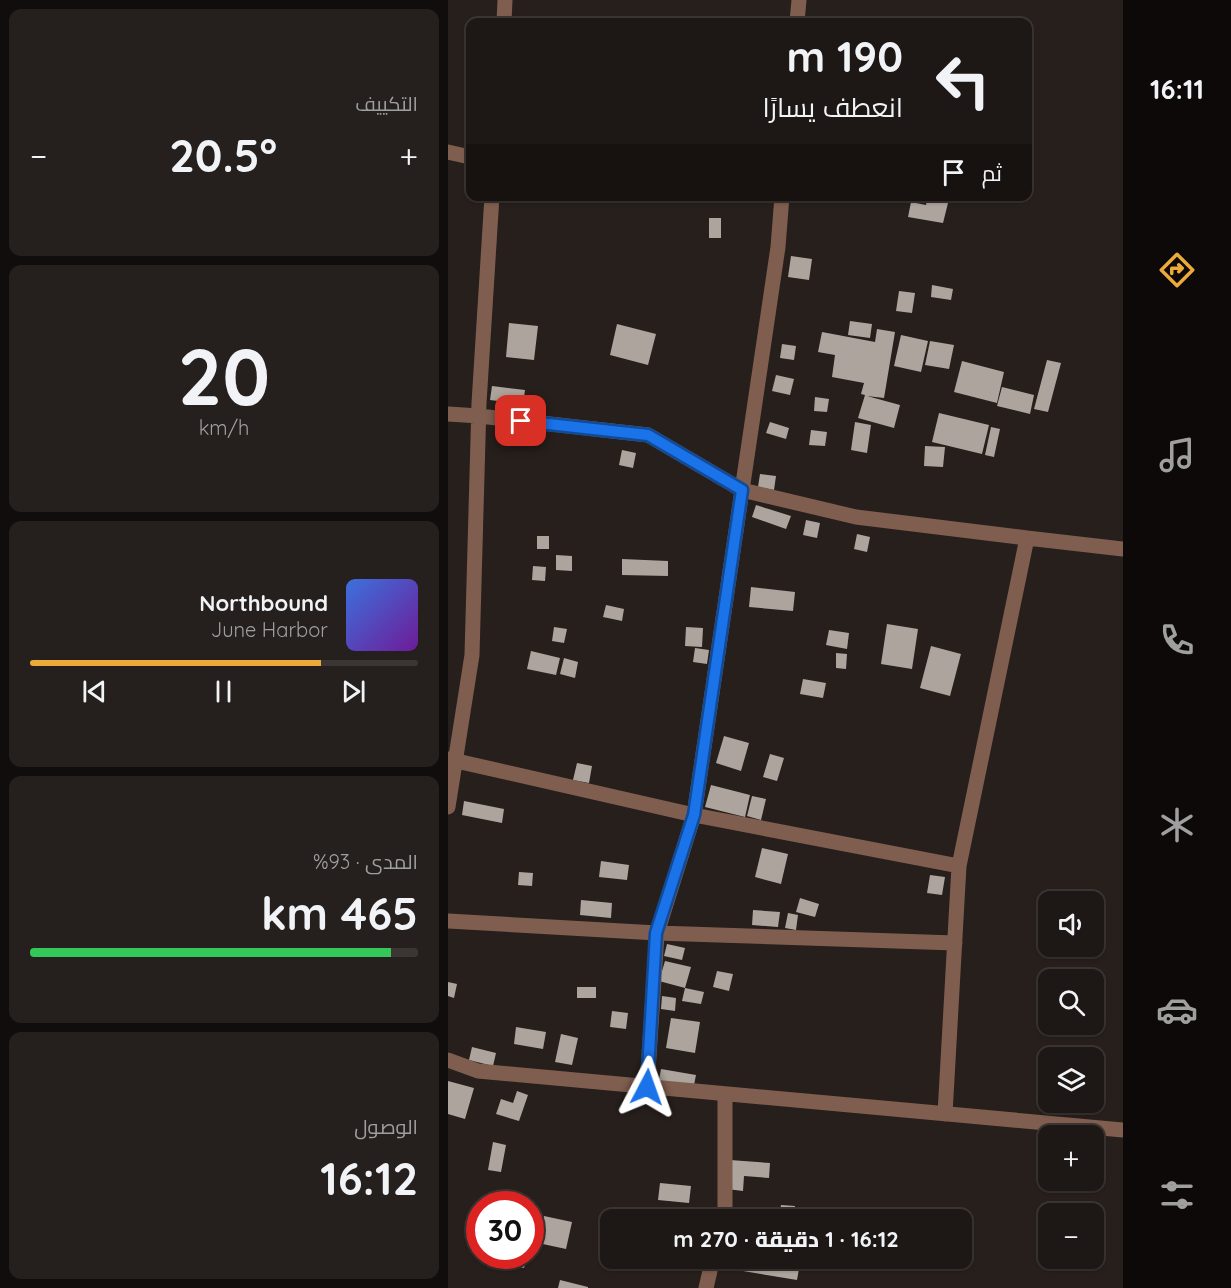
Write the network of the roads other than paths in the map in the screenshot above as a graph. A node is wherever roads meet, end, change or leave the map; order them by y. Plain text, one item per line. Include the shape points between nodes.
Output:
1 (505, 0) edge
2 (799, 0) edge
3 (504, 18) edge
4 (797, 18) edge
5 (448, 152) edge
6 (466, 156) edge
7 (492, 201) edge
8 (782, 201) edge
9 (448, 414) edge
10 (479, 416) junction
11 (742, 490) junction
12 (1027, 538) junction
13 (1123, 549) edge
14 (452, 760) edge
15 (448, 807) edge
16 (694, 815) junction
17 (959, 866) junction
18 (448, 921) edge
19 (656, 933) junction
20 (955, 943) junction
21 (448, 1060) edge
22 (647, 1087) junction
23 (725, 1094) junction
24 (944, 1114) junction
25 (1123, 1130) edge
26 (725, 1209) edge
27 (710, 1269) edge
28 (706, 1288) edge

1 - 3 street
2 - 4 street
5 - 6 street
7 - 10 street
8 - 11 street
9 - 10 street
10 - 11 street via 648,435
10 - 14 street via 472,655
11 - 12 street via 856,517
11 - 16 street
12 - 13 street
12 - 17 street
14 - 15 street
14 - 16 street
16 - 17 street
16 - 19 street
17 - 20 street
18 - 19 street
19 - 20 street
19 - 22 street
20 - 24 street
21 - 22 street via 478,1071
22 - 23 street
23 - 24 street
23 - 26 street
24 - 25 street
27 - 28 street

